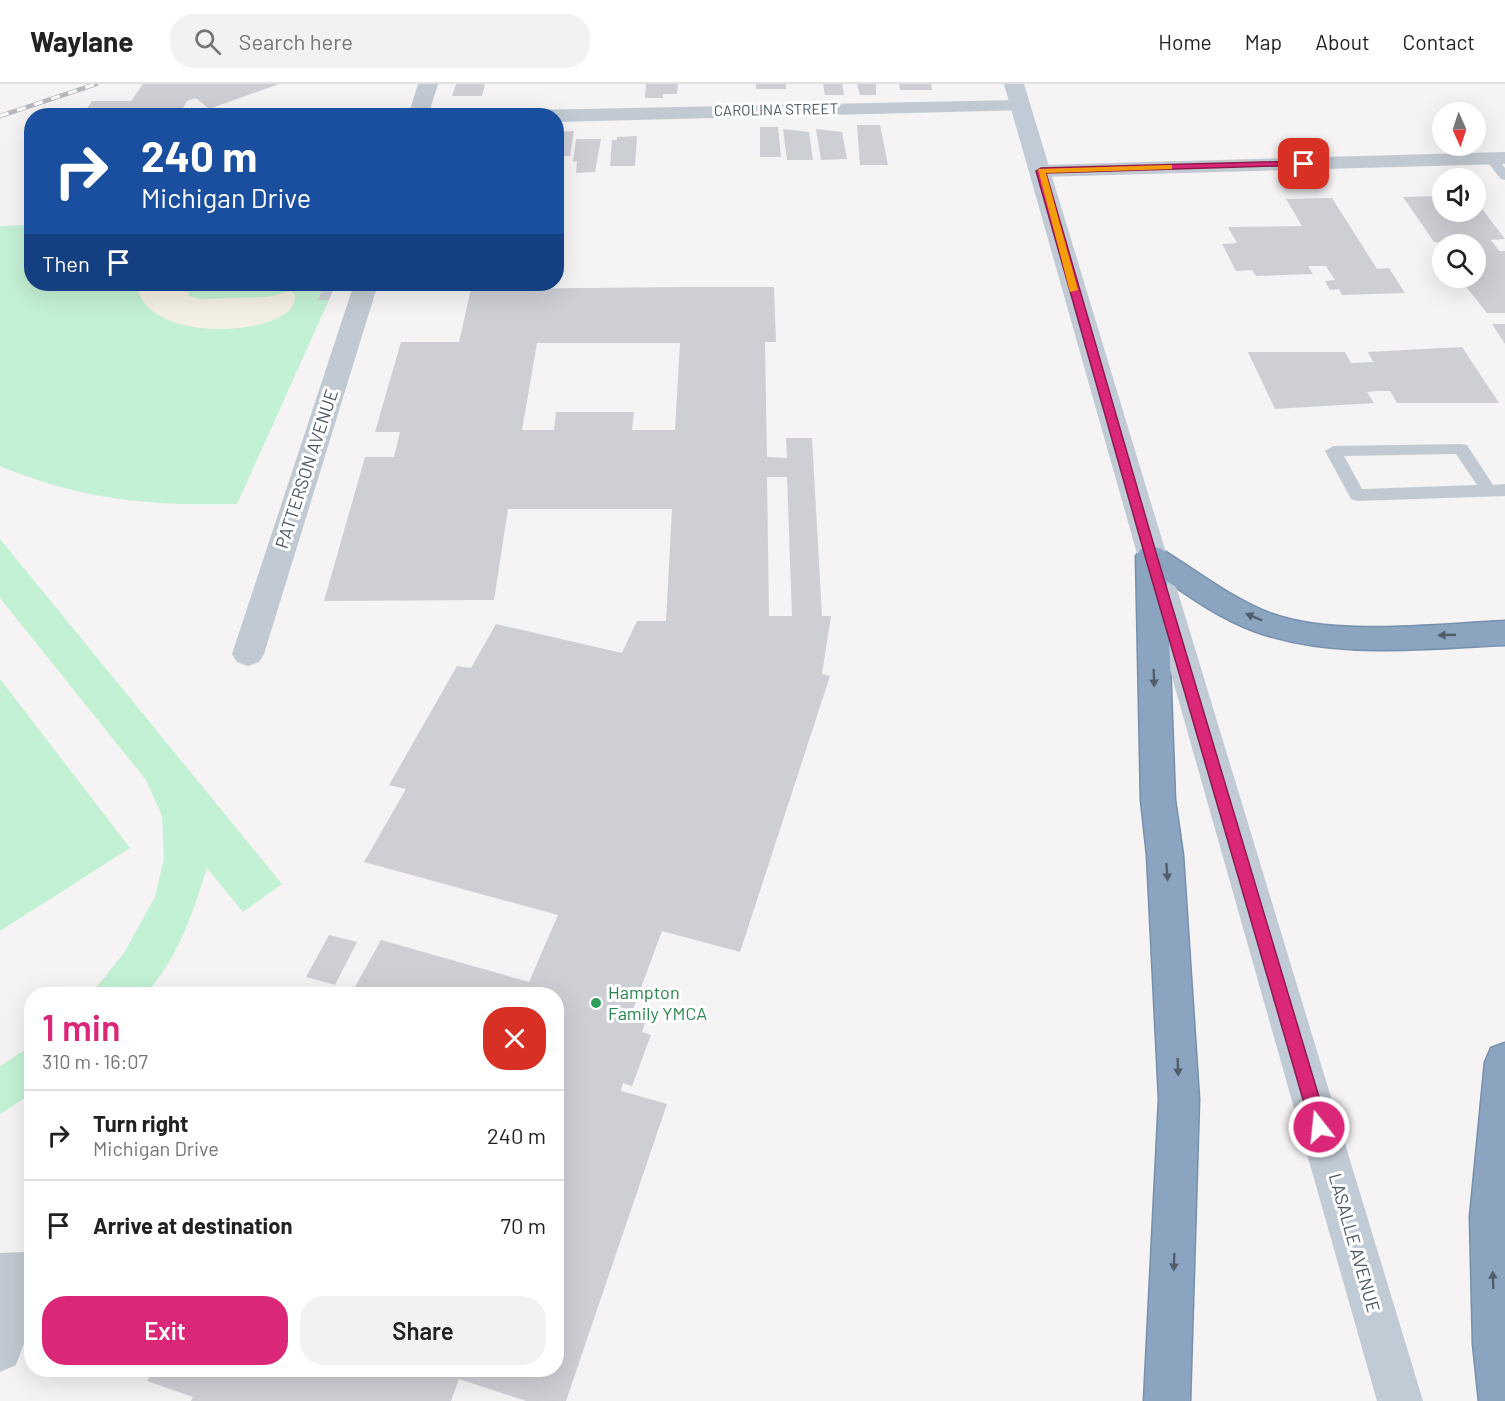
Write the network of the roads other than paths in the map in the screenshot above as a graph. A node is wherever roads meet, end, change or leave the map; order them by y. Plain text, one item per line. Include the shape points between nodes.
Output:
1 (428, 84) edge
2 (1014, 84) edge
3 (1020, 106) junction
4 (420, 108) edge
5 (564, 114) edge
6 (1498, 158) edge
7 (1041, 171) junction
8 (1505, 176) edge
9 (364, 291) edge
10 (1488, 490) junction
11 (1505, 490) edge
12 (1151, 556) junction
13 (1505, 633) edge
14 (248, 654) dead end
15 (1505, 1062) edge
16 (13, 1274) edge
17 (0, 1349) edge
18 (1167, 1401) edge
19 (1400, 1401) edge
20 (1502, 1401) edge

1 - 4 street
2 - 3 main road, LASALLE AVENUE
3 - 5 street, CAROLINA STREET via 715,102
3 - 7 main road, LASALLE AVENUE
6 - 7 street
6 - 8 lane
7 - 12 main road, LASALLE AVENUE
9 - 14 street, PATTERSON AVENUE
10 - 10 lane via 1357,495 1333,451 1461,449
10 - 11 lane
13 -> 12 highway via 1364,638 1281,628 1236,609
12 -> 18 highway via 1158,800 1166,866 1179,1099
12 - 19 main road, LASALLE AVENUE
20 -> 15 highway via 1491,1217
16 - 17 street

